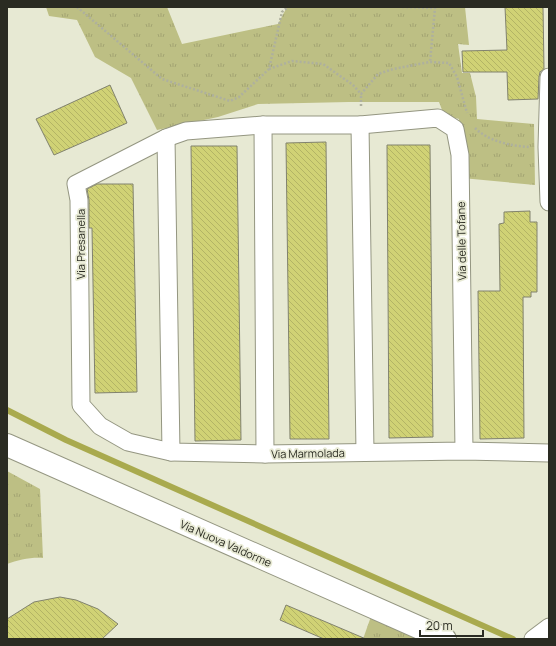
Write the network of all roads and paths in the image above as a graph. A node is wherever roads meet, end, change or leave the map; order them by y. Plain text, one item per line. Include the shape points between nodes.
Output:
1 (77, 7) edge
2 (288, 7) edge
3 (402, 7) edge
4 (430, 62) junction
5 (269, 70) junction
6 (549, 77) edge
7 (467, 114) dead end
8 (263, 125) junction
9 (360, 125) junction
10 (474, 127) dead end
11 (166, 138) junction
12 (547, 147) junction
13 (549, 202) edge
14 (81, 405) joint
15 (7, 445) edge
16 (464, 450) junction
17 (171, 452) junction
18 (365, 452) junction
19 (549, 453) edge
20 (265, 454) junction
21 (549, 627) edge
22 (445, 639) edge
23 (533, 639) edge

1 - 5 path via 162,79 219,98 230,101 239,97
2 - 5 path via 282,12
3 - 4 path via 435,8
4 - 5 path via 378,74 361,94 353,85 323,64 292,61
4 - 7 path via 449,63 457,77
6 - 12 street
8 - 9 street, Via delle Tofane
8 - 11 street, Via Presanella via 186,131
8 - 20 street
9 - 16 street, Via delle Tofane via 438,118 455,129 460,155
9 - 18 street
10 - 12 path via 496,141
11 - 14 street, Via Presanella via 76,184 79,200
11 - 17 street
12 - 13 street
14 - 17 street, Via Marmolada via 100,426 128,442
15 - 22 main road, Via Nuova Valdorme
16 - 18 street, Via Marmolada
16 - 19 street, Via Marmolada
17 - 20 street, Via Marmolada
18 - 20 street, Via Marmolada
21 - 23 street

